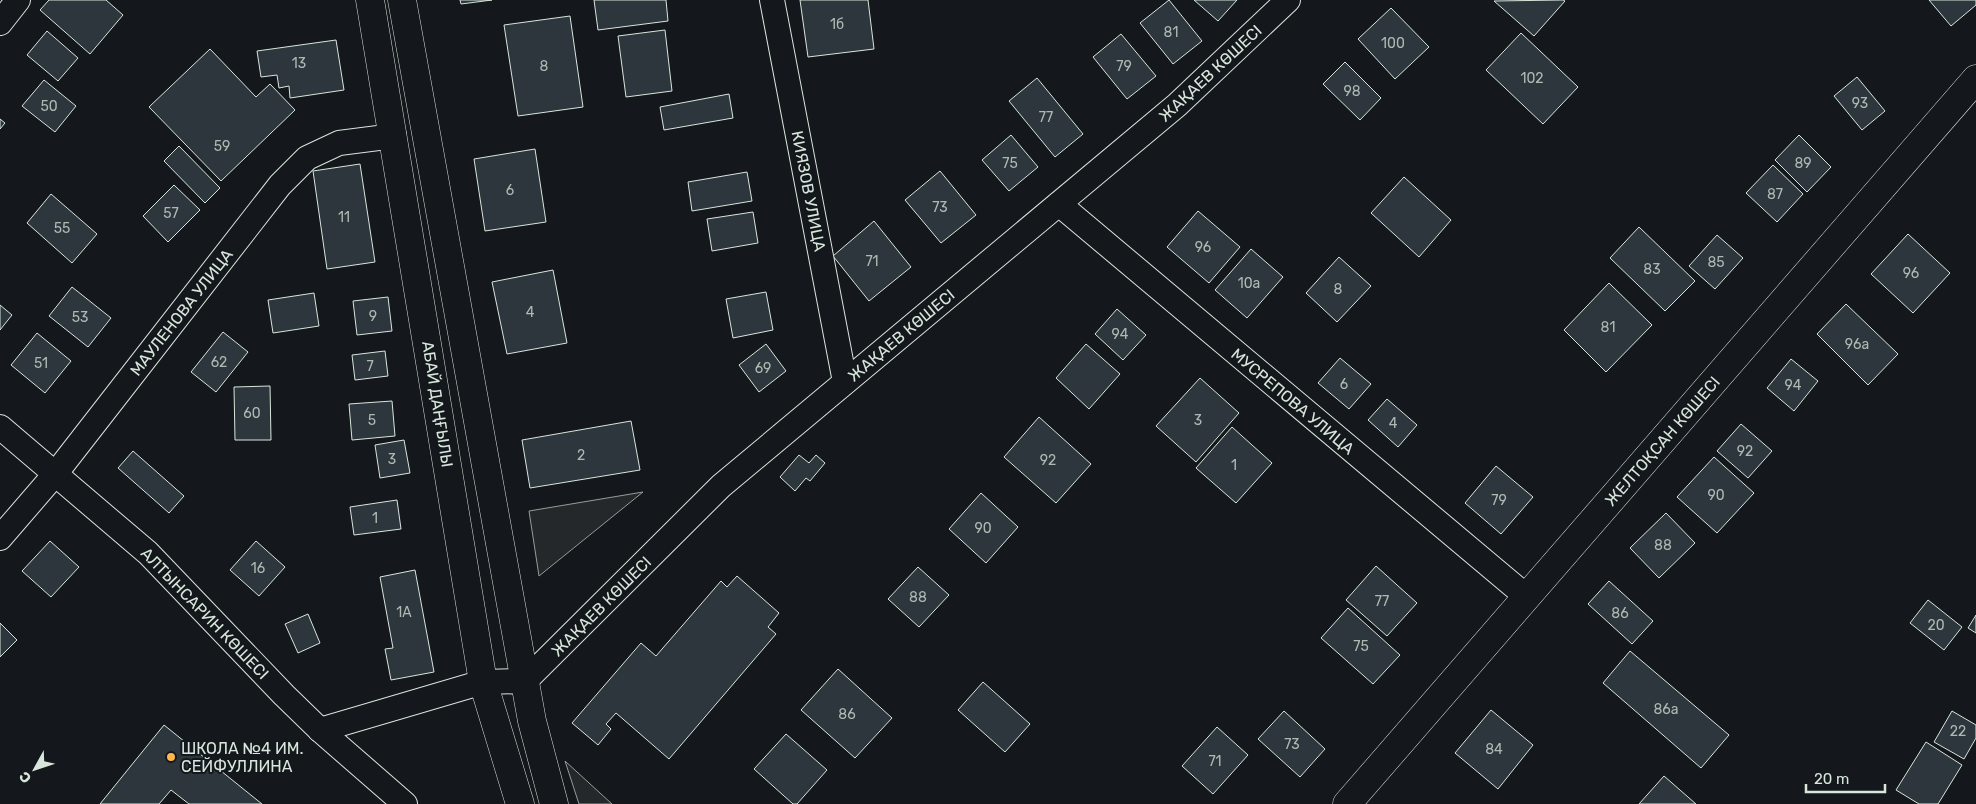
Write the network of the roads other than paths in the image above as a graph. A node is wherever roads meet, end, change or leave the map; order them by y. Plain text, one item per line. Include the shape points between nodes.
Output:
1 (18, 0) edge
2 (370, 0) edge
3 (402, 0) edge
4 (772, 0) edge
5 (1288, 0) edge
6 (0, 24) edge
7 (1976, 78) edge
8 (394, 136) junction
9 (1059, 204) junction
10 (845, 382) junction
11 (0, 427) edge
12 (56, 473) junction
13 (0, 538) edge
14 (1527, 597) junction
15 (525, 681) junction
16 (484, 682) junction
17 (320, 730) junction
18 (405, 804) edge
19 (520, 804) edge
20 (554, 804) edge
21 (1347, 804) edge

1 - 6 street
2 - 8 street, АБАЙ ДАҢҒЫЛЫ
3 - 15 street
4 - 10 street, КИЯЗОВ УЛИЦА
5 - 9 street, ЖАҚАЕВ КӨШЕСІ via 1177,105
7 - 14 street, ЖЕЛТОҚСАН КӨШЕСІ
8 - 12 street, МАУЛЕНОВА УЛИЦА via 340,144 308,158 280,185
8 - 16 street, АБАЙ ДАҢҒЫЛЫ
9 - 10 street, ЖАҚАЕВ КӨШЕСІ
9 - 14 street, МУСРЕПОВА УЛИЦА
10 - 15 street, ЖАҚАЕВ КӨШЕСІ via 722,486
11 - 12 street, АЛТЫНСАРИН КӨШЕСІ
12 - 13 street, МАУЛЕНОВА УЛИЦА
12 - 17 street, АЛТЫНСАРИН КӨШЕСІ via 148,552
14 - 21 street, ЖЕЛТОҚСАН КӨШЕСІ
15 - 16 street
15 - 20 street
16 - 17 street
16 - 19 street, АБАЙ ДАҢҒЫЛЫ
17 - 18 street, АЛТЫНСАРИН КӨШЕСІ

